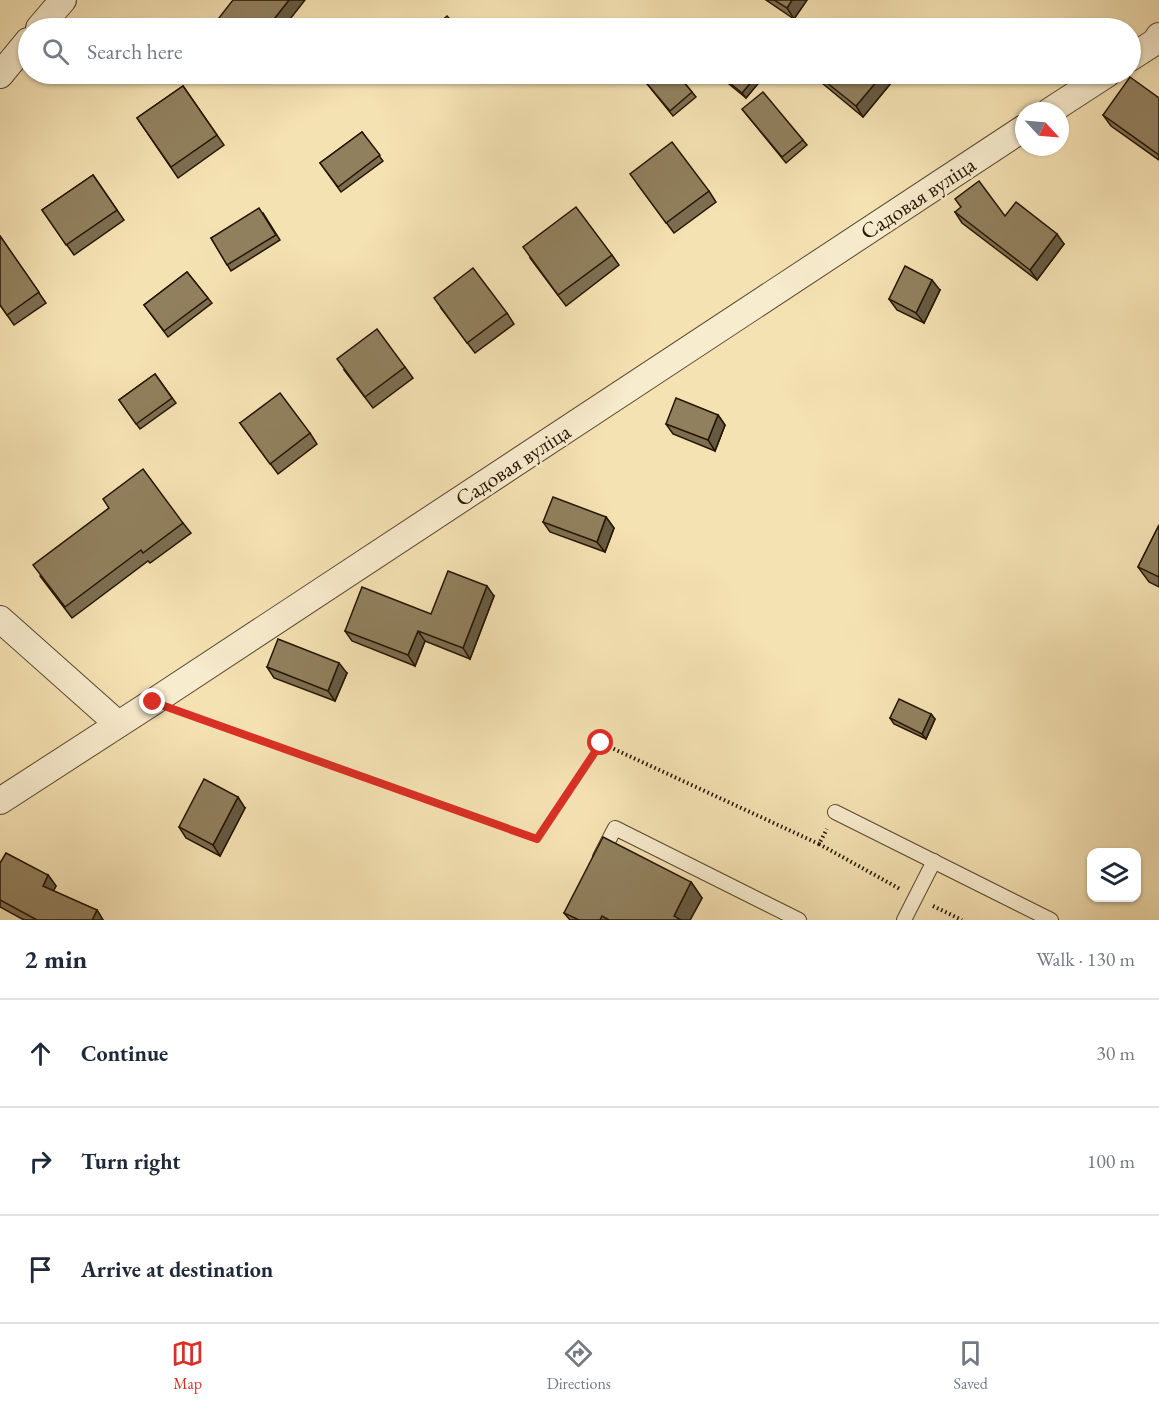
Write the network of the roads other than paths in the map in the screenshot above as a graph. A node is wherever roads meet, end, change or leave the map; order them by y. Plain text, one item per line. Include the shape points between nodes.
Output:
1 (63, 0) edge
2 (48, 18) edge
3 (1159, 36) edge
4 (1141, 51) edge
5 (18, 52) edge
6 (1, 72) edge
7 (1092, 84) edge
8 (1064, 102) edge
9 (1015, 134) edge
10 (0, 619) edge
11 (118, 724) junction
12 (0, 801) edge
13 (835, 812) road end
14 (934, 861) junction
15 (594, 869) edge
16 (799, 920) edge
17 (904, 920) edge
18 (1051, 920) edge

1 - 2 street
3 - 4 street
5 - 6 street
7 - 8 street
9 - 11 street, Садовая вуліца
10 - 11 street
11 - 12 street, Садовая вуліца
13 - 14 lane
14 - 17 lane
14 - 18 lane
15 - 16 lane via 615,828

